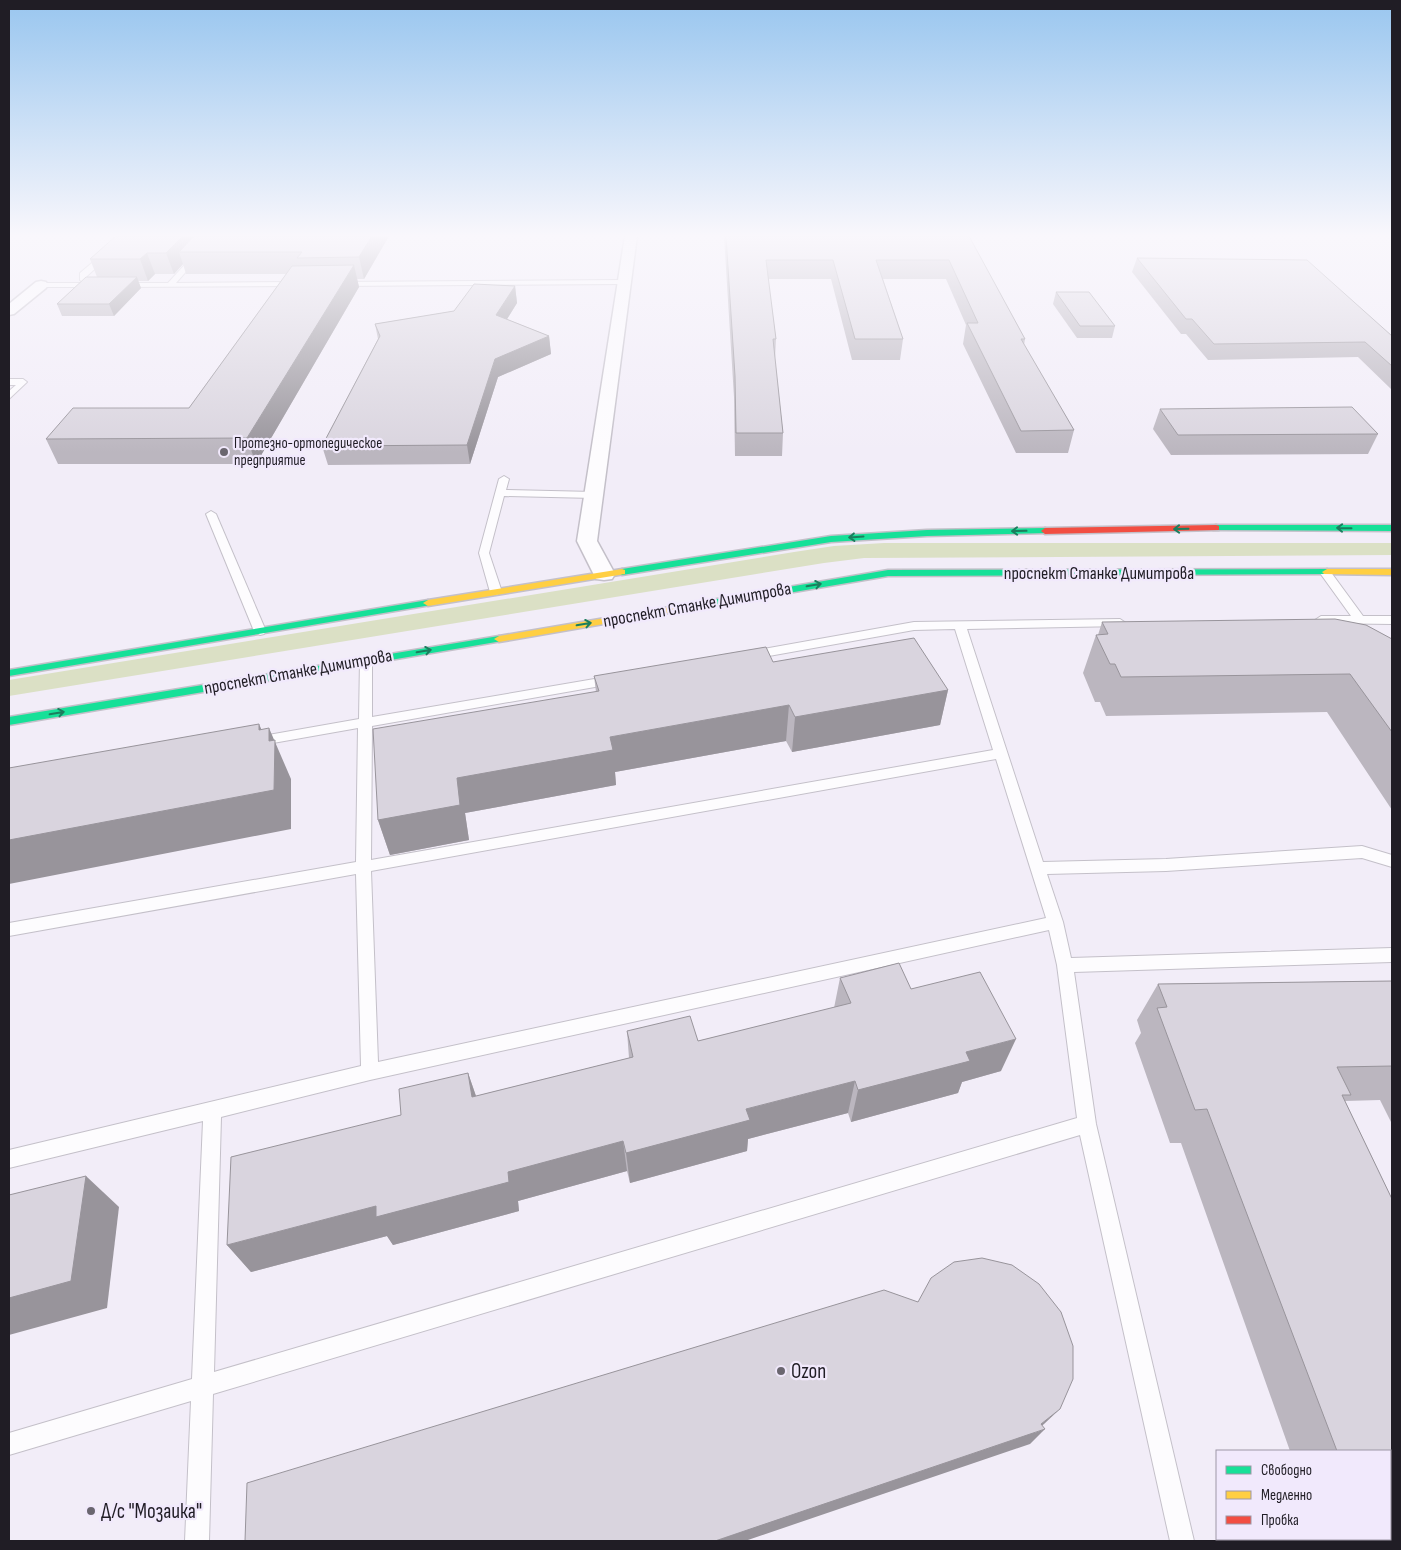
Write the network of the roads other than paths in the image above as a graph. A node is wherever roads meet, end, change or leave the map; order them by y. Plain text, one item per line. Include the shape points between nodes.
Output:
1 (620, 308) edge
2 (9, 382) edge
3 (9, 396) edge
4 (504, 479) dead end
5 (500, 493) junction
6 (594, 495) junction
7 (210, 514) dead end
8 (1392, 528) edge
9 (1392, 572) edge
10 (1326, 573) junction
11 (604, 574) junction
12 (496, 592) junction
13 (1310, 620) edge
14 (1360, 620) junction
15 (1392, 620) edge
16 (1130, 623) edge
17 (960, 625) junction
18 (260, 631) junction
19 (1371, 634) edge
20 (738, 657) edge
21 (366, 660) junction
22 (9, 673) edge
23 (630, 676) edge
24 (9, 721) edge
25 (365, 724) junction
26 (238, 744) edge
27 (1002, 753) junction
28 (1392, 862) edge
29 (363, 867) junction
30 (1038, 868) junction
31 (1055, 922) junction
32 (9, 930) edge
33 (1392, 955) edge
34 (1065, 965) junction
35 (370, 1072) junction
36 (212, 1111) junction
37 (1087, 1124) junction
38 (9, 1159) edge
39 (202, 1388) junction
40 (9, 1444) edge
41 (197, 1541) edge
42 (1182, 1541) edge

1 - 6 street
2 - 3 lane via 23,382
4 - 5 lane
5 - 6 lane
5 - 12 lane via 484,554
6 - 11 street via 587,541
7 - 18 lane
8 -> 11 main road via 927,533 831,539
9 - 10 main road, проспект Станке Димитрова
10 - 14 lane
21 -> 10 main road, проспект Станке Димитрова via 888,573
11 - 12 main road
12 - 18 main road
13 - 14 lane
14 - 15 lane
14 - 19 lane
16 - 17 lane
17 - 20 lane via 914,626
17 - 27 lane
18 - 22 main road
24 -> 21 main road, проспект Станке Димитрова
21 - 25 lane
23 - 25 lane
25 - 26 lane
25 - 29 lane
27 - 29 lane
27 - 30 lane
28 - 30 lane via 1362,852 1166,865
29 - 32 lane
29 - 35 lane
30 - 31 lane
31 - 34 lane
31 - 35 lane
33 - 34 lane
34 - 37 lane
35 - 36 lane
36 - 38 lane
36 - 39 lane
37 - 39 lane
37 - 42 lane
39 - 40 lane
39 - 41 lane

